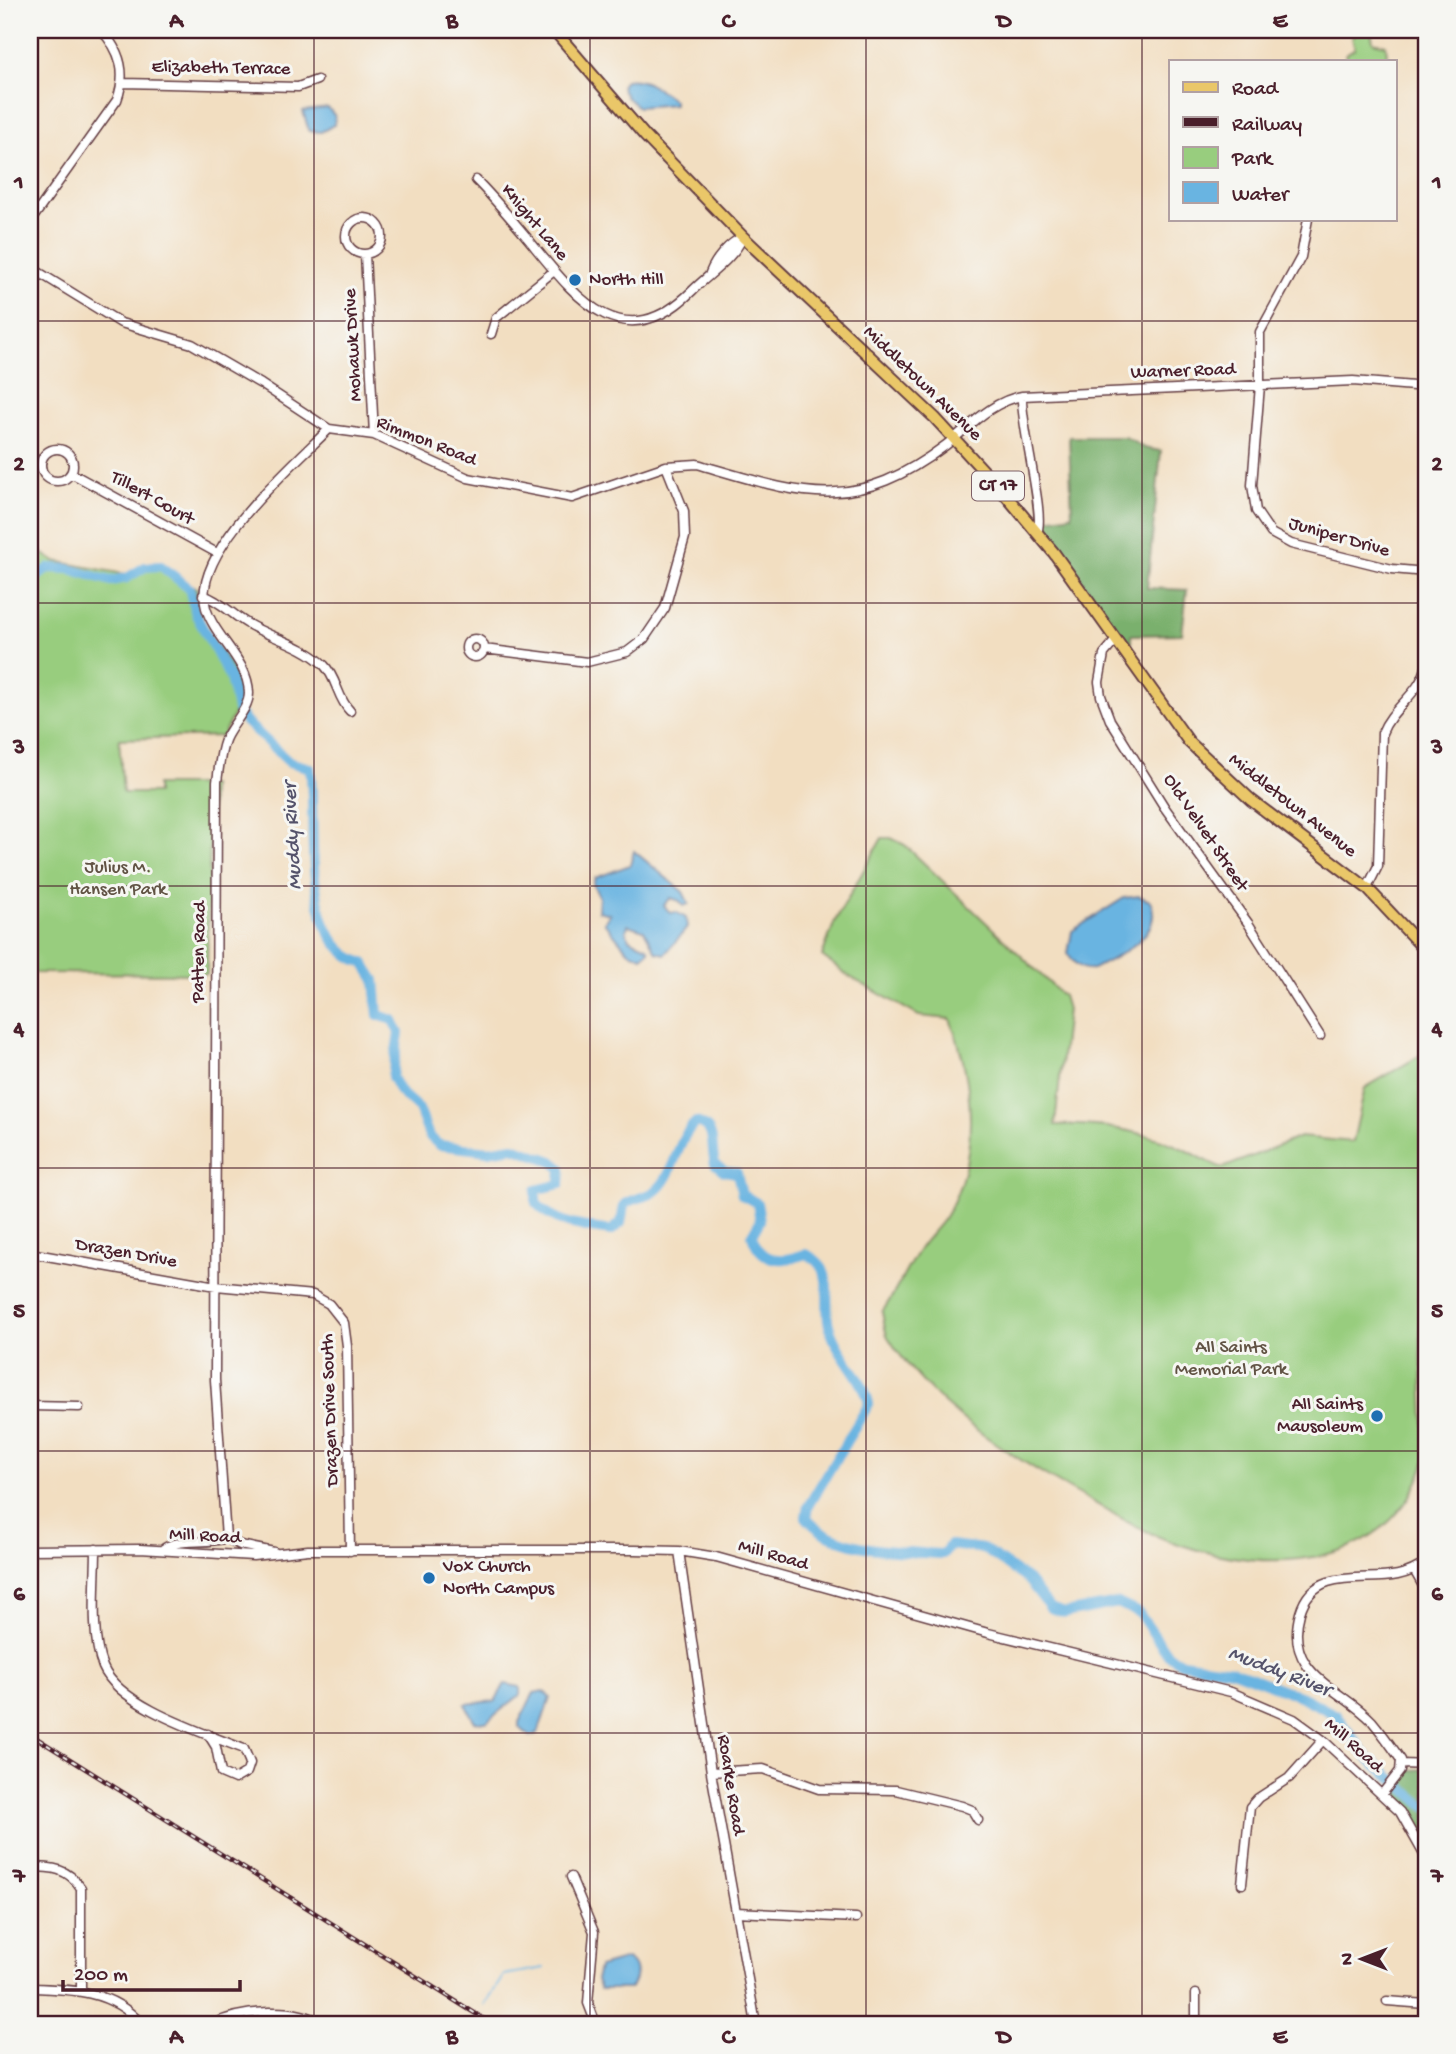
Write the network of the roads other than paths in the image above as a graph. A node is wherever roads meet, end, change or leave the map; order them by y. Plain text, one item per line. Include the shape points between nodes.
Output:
1 (101, 30) edge
2 (554, 30) edge
3 (317, 79) dead end
4 (123, 83) junction
5 (476, 180) dead end
6 (1308, 220) edge
7 (30, 222) edge
8 (743, 237) junction
9 (365, 254) junction
10 (30, 267) edge
11 (554, 271) junction
12 (491, 334) dead end
13 (1260, 385) junction
14 (1426, 387) edge
15 (1021, 396) junction
16 (328, 429) junction
17 (374, 435) junction
18 (954, 438) junction
19 (667, 466) junction
20 (71, 473) junction
21 (1037, 532) junction
22 (217, 553) junction
23 (1426, 572) edge
24 (204, 595) junction
25 (1115, 641) junction
26 (484, 649) dead end
27 (1426, 668) edge
28 (350, 711) dead end
29 (1367, 888) junction
30 (1426, 951) edge
31 (1320, 1036) dead end
32 (30, 1253) edge
33 (216, 1286) junction
34 (30, 1406) edge
35 (79, 1407) dead end
36 (226, 1538) junction
37 (96, 1549) junction
38 (30, 1550) edge
39 (162, 1550) junction
40 (679, 1550) junction
41 (349, 1551) junction
42 (276, 1553) junction
43 (1426, 1562) edge
44 (1414, 1570) junction
45 (1426, 1591) edge
46 (208, 1734) junction
47 (1323, 1740) junction
48 (1403, 1763) junction
49 (1426, 1765) edge
50 (712, 1772) junction
51 (1382, 1794) junction
52 (978, 1820) dead end
53 (1426, 1858) edge
54 (30, 1867) edge
55 (570, 1877) dead end
56 (1242, 1884) dead end
57 (736, 1912) junction
58 (856, 1918) dead end
59 (30, 1988) edge
60 (80, 1989) junction
61 (1196, 1994) dead end
62 (1387, 2001) dead end
63 (1426, 2004) edge
64 (141, 2024) edge
65 (213, 2024) edge
66 (323, 2024) edge
67 (596, 2024) edge
68 (755, 2024) edge
69 (1196, 2024) edge

1 - 4 street via 118,55
2 - 8 main road, Middletown Avenue / CT 17 via 630,120
3 - 4 street, Elizabeth Terrace via 298,87
4 - 7 street via 108,114
5 - 11 street, Knight Lane
6 - 13 street, Juniper Drive via 1301,257 1260,332
8 - 11 street, Knight Lane via 718,268 669,309 648,317 623,320 583,303
8 - 18 main road, Middletown Avenue / CT 17
9 - 9 street via 377,248 382,234 374,221 363,218 351,224 346,236 352,249
9 - 17 street, Mohawk Drive
10 - 16 street, Rimmon Road via 121,323 192,344
11 - 12 street via 496,318
13 - 14 street, Warner Road via 1353,381
13 - 15 street, Warner Road
13 - 23 street, Juniper Drive via 1252,495 1264,526 1299,547 1392,569
15 - 18 street, Warner Road via 999,403
15 - 21 street via 1041,522
16 - 17 street, Rimmon Road
16 - 22 street via 241,518
17 - 19 street, Rimmon Road via 468,478 555,497 588,495
18 - 19 street, Rimmon Road via 909,471 839,494 791,492 697,464
18 - 21 main road, Middletown Avenue / CT 17
19 - 26 street via 684,511 685,537 664,608 644,639 626,652 587,662
20 - 20 street, Tillert Court via 73,462 64,450 53,449 44,455 41,470 48,479 63,480
20 - 22 street, Tillert Court
21 - 25 main road, Middletown Avenue / CT 17
22 - 24 street
24 - 28 street via 252,627 311,654 326,667
24 - 33 street, Patten Road via 206,610 245,674 249,695 223,747 217,782
25 - 29 main road, Middletown Avenue / CT 17 via 1170,718 1216,770
25 - 31 street, Old Velvet Street via 1104,654 1099,682 1110,720
27 - 29 street via 1382,733 1378,866
29 - 30 main road, Middletown Avenue / CT 17
32 - 33 street, Drazen Drive
33 - 36 street, Patten Road via 216,1410
33 - 41 street, Drazen Drive South via 313,1296 329,1304 344,1323
34 - 35 street
36 - 39 street
36 - 42 street
37 - 38 street, Mill Road
37 - 39 street, Mill Road
37 - 46 street via 97,1641 109,1676 135,1701
39 - 42 street, Mill Road via 244,1556
40 - 41 street, Mill Road
40 - 47 street, Mill Road via 1001,1637 1231,1692 1294,1719
40 - 50 street, Roarke Road
41 - 42 street, Mill Road
43 - 44 street
44 - 45 street
44 - 48 street via 1321,1585 1308,1596 1297,1633 1310,1671 1372,1721
46 - 46 street via 244,1749 250,1763 242,1777 228,1779 221,1773
47 - 51 street, Mill Road
47 - 56 street via 1289,1778 1250,1807
48 - 49 street
48 - 51 street
50 - 52 street via 763,1769 819,1789 896,1790 962,1806 972,1810
50 - 57 street, Roarke Road
51 - 53 street, Mill Road via 1400,1812
54 - 60 street via 54,1867 73,1875 81,1888
55 - 67 street via 594,1932 587,2003
57 - 58 street
57 - 68 street, Roarke Road
59 - 60 street
60 - 64 street via 114,2003
61 - 69 street
62 - 63 street
65 - 66 street via 260,2013 288,2014

